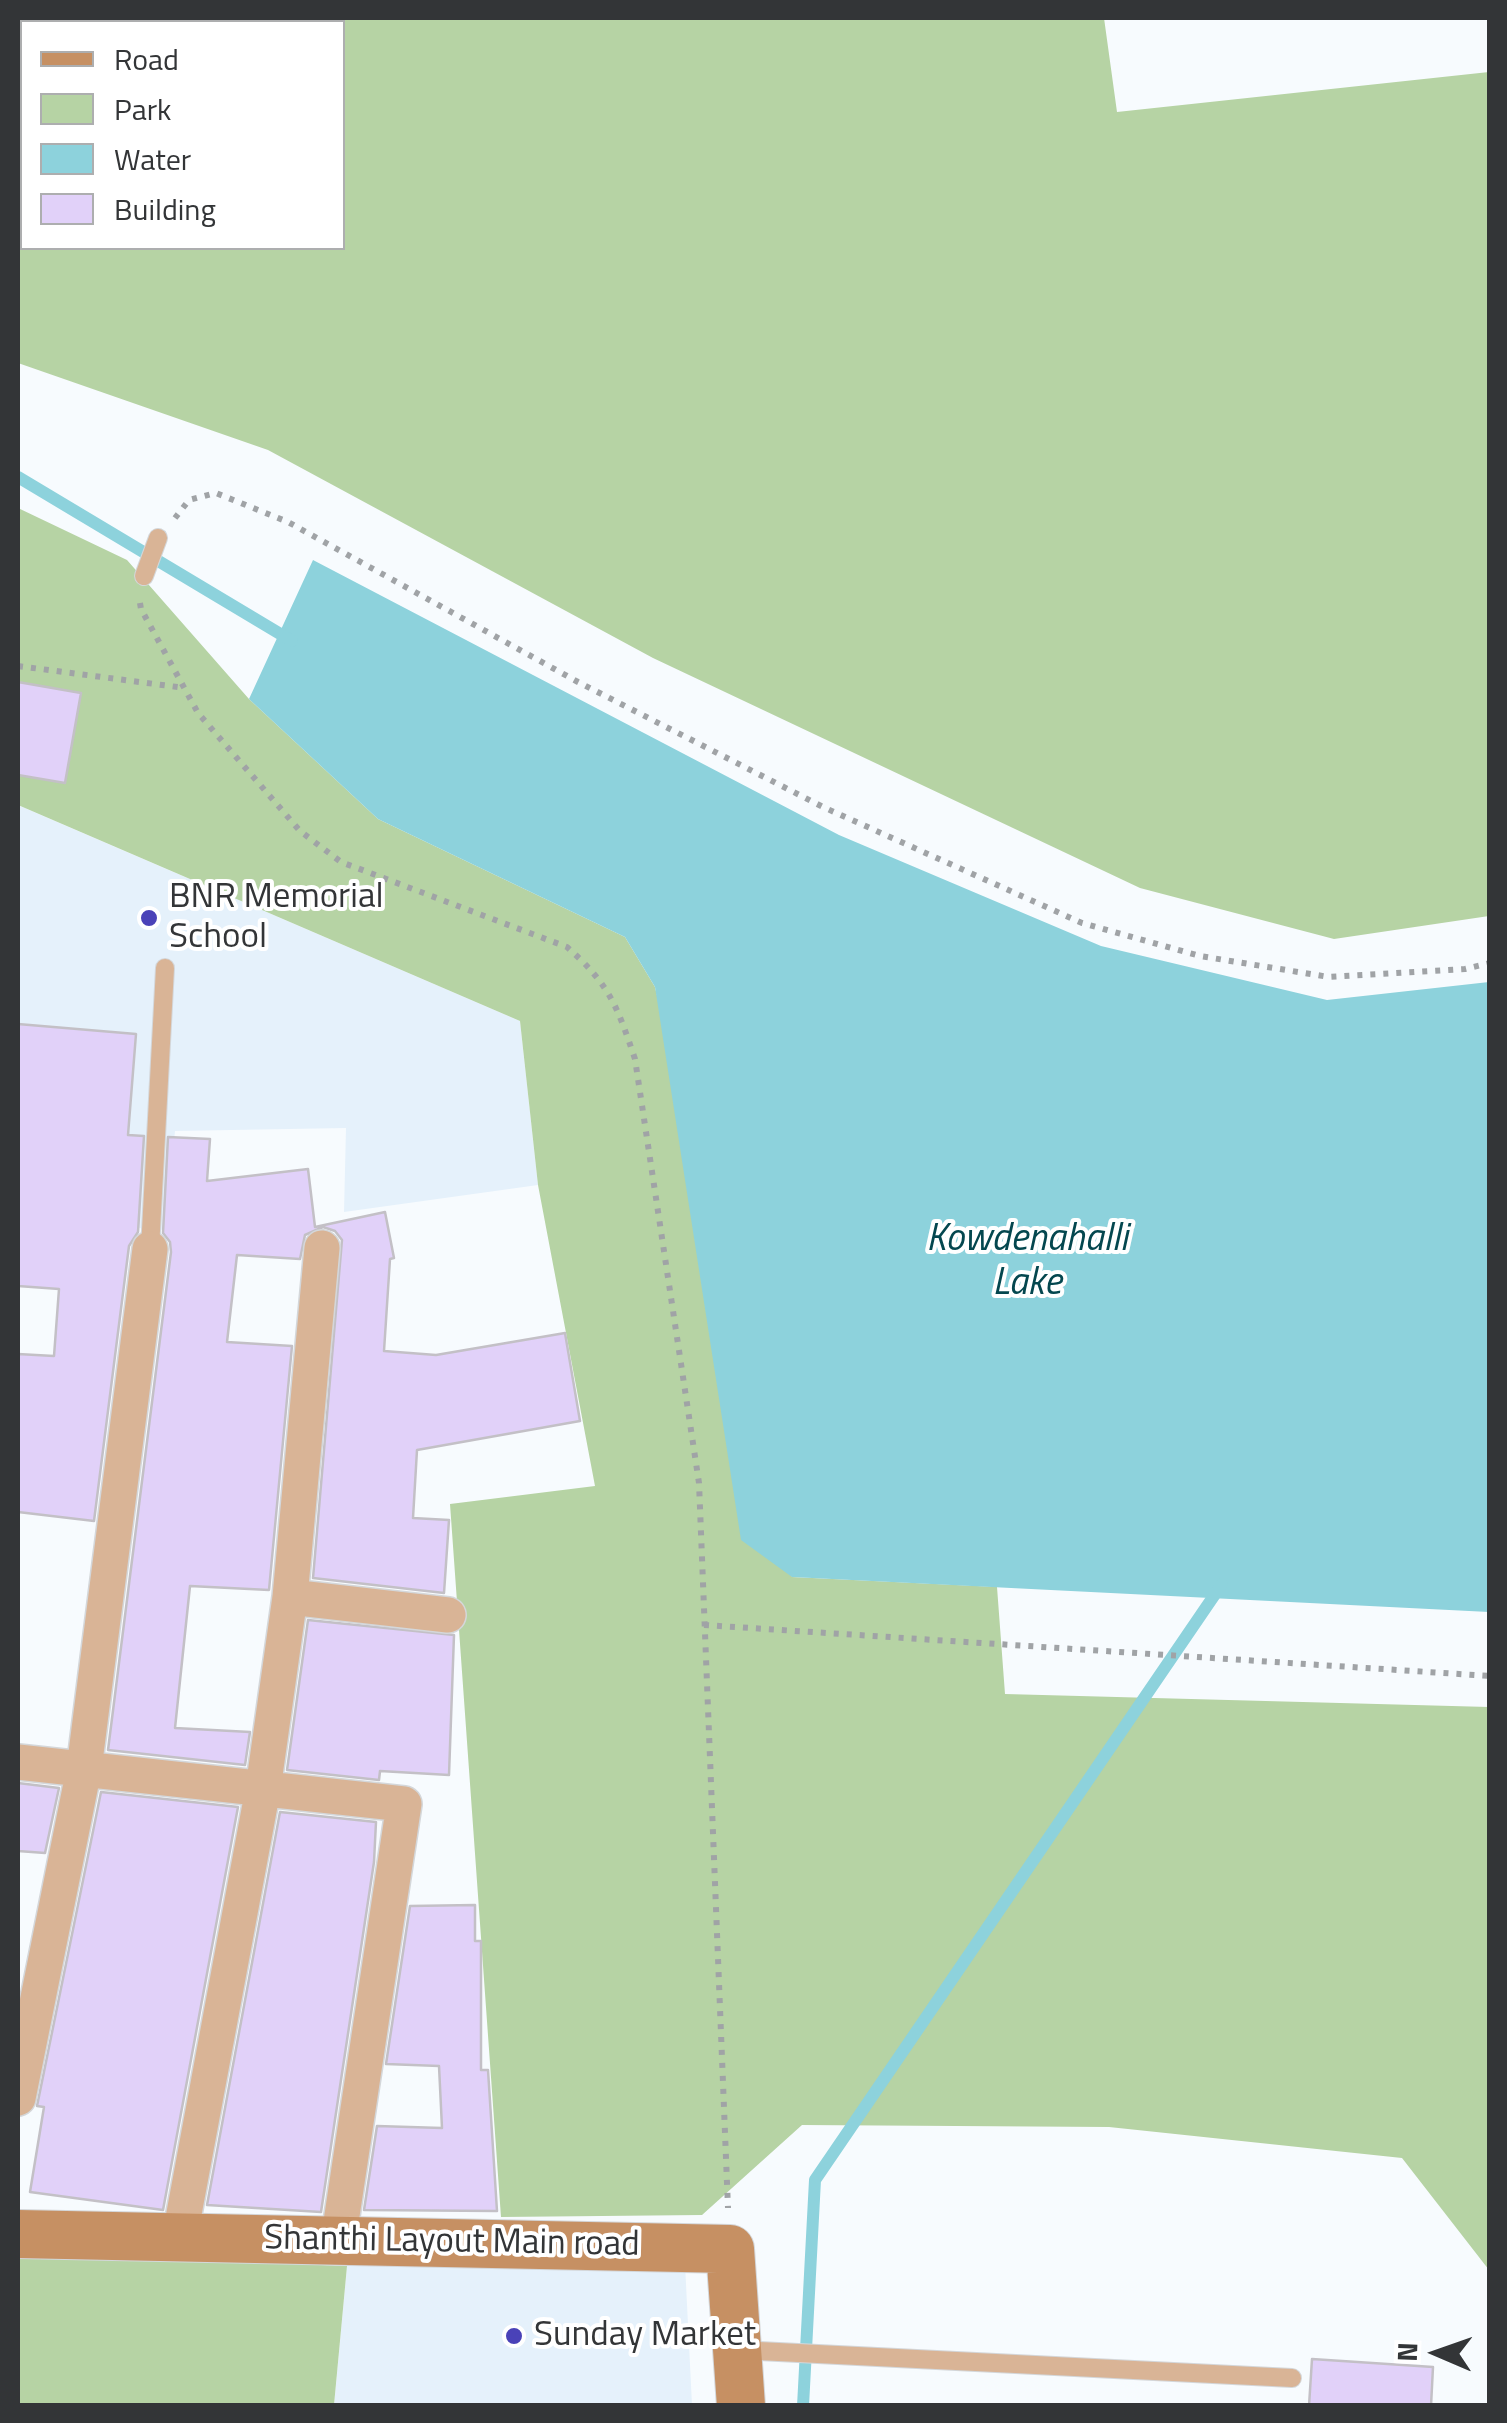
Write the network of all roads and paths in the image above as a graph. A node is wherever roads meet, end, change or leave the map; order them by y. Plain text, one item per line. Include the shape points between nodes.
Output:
1 (158, 538) joint
2 (144, 576) joint
3 (18, 666) edge
4 (184, 688) junction
5 (1490, 964) edge
6 (165, 968) dead end
7 (322, 1248) dead end
8 (150, 1250) joint
9 (290, 1597) junction
10 (448, 1615) dead end
11 (704, 1625) junction
12 (1490, 1676) edge
13 (18, 1762) edge
14 (84, 1769) junction
15 (264, 1789) junction
16 (18, 2098) edge
17 (18, 2234) edge
18 (180, 2235) junction
19 (338, 2242) junction
20 (730, 2250) junction
21 (739, 2350) junction
22 (1292, 2378) dead end
23 (741, 2406) edge

1 - 2 lane
1 - 5 path via 189,500 216,493 288,522 578,682 824,807 1082,923 1200,956 1329,977
2 - 4 path via 140,610
3 - 4 path
4 - 11 path via 300,831 341,862 567,948 597,974 620,1012 635,1059 699,1483
6 - 8 lane
7 - 9 street
8 - 14 street
9 - 10 street
9 - 15 street
11 - 12 path
11 - 20 path
13 - 14 street
14 - 15 street
14 - 16 street
15 - 18 street
15 - 19 street via 404,1804
17 - 18 street, Shanthi Layout Main road
18 - 19 street, Shanthi Layout Main road
19 - 20 street, Shanthi Layout Main road
20 - 21 street
21 - 22 lane
21 - 23 street

